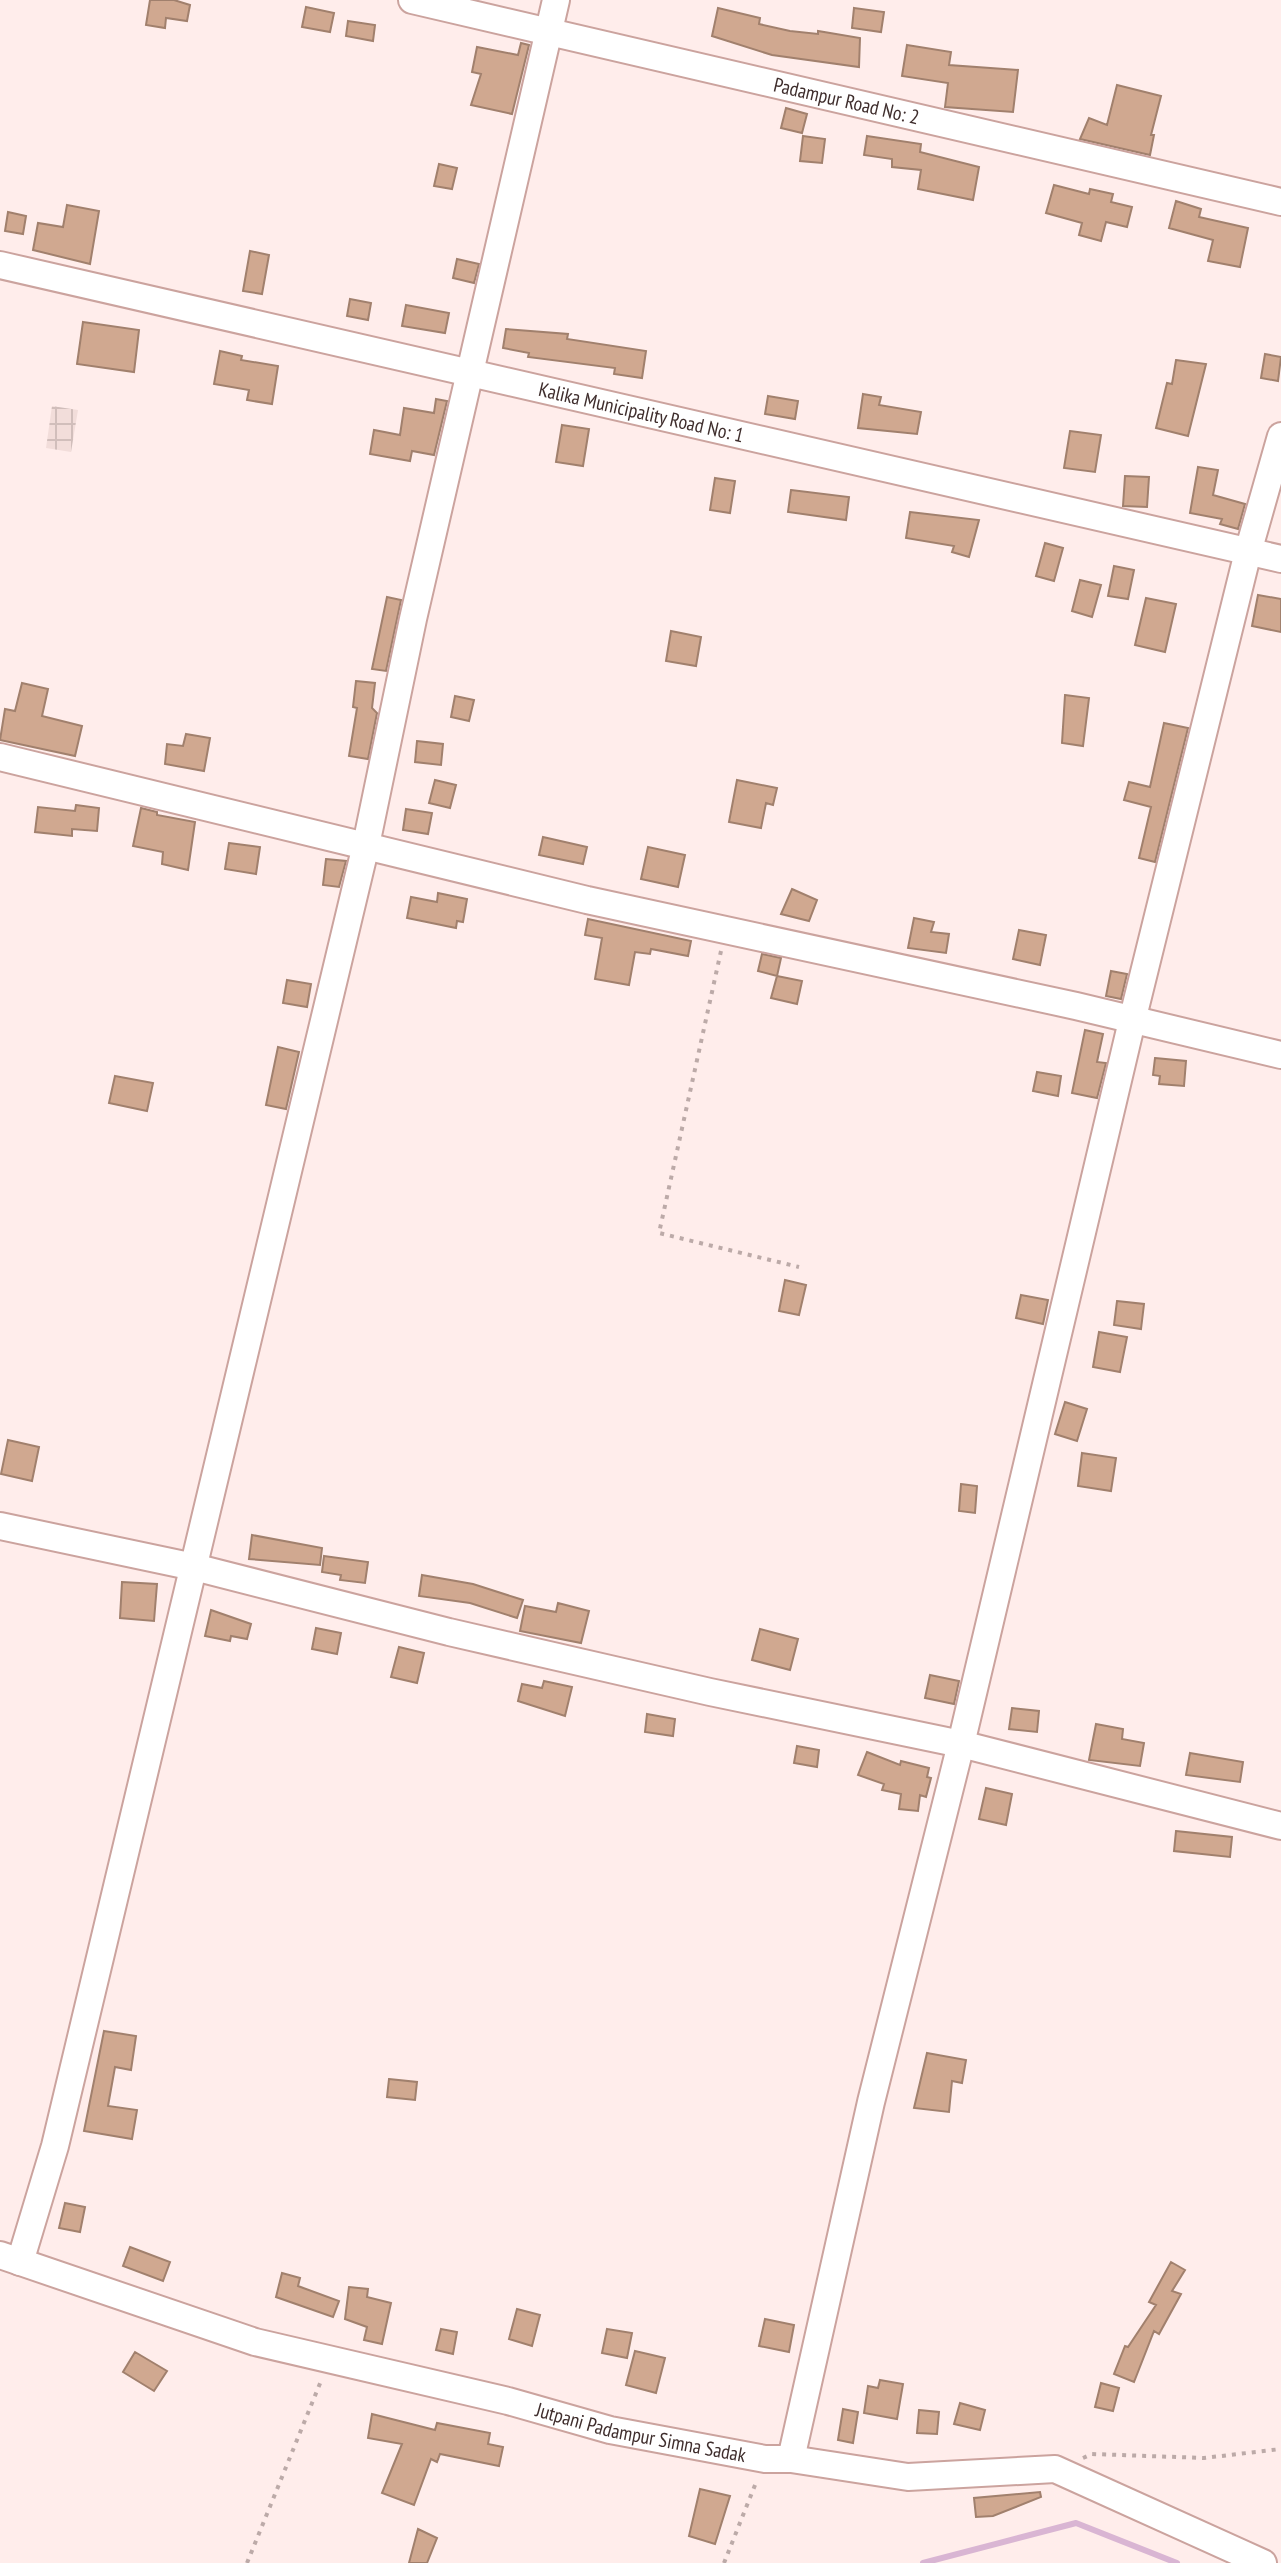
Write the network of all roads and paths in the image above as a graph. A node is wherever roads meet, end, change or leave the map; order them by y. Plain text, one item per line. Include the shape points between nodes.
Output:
1 (412, 0) edge
2 (556, 0) edge
3 (549, 30) junction
4 (1281, 202) edge
5 (0, 265) edge
6 (470, 370) junction
7 (1281, 436) edge
8 (1248, 552) junction
9 (1281, 559) edge
10 (0, 757) edge
11 (366, 845) junction
12 (726, 930) junction
13 (1132, 1021) junction
14 (1281, 1055) edge
15 (799, 1267) dead end
16 (0, 1526) edge
17 (194, 1567) junction
18 (961, 1744) junction
19 (1281, 1826) edge
20 (10, 2258) edge
21 (330, 2360) junction
22 (1281, 2449) edge
23 (765, 2459) junction
24 (791, 2459) junction
25 (1055, 2469) junction
26 (247, 2563) edge
27 (724, 2563) edge
28 (1263, 2563) edge

1 - 3 street, Padampur Road No: 2
2 - 3 street
3 - 4 street, Padampur Road No: 2
3 - 6 street
5 - 6 street, Kalika Municipality Road No: 1
6 - 8 street, Kalika Municipality Road No: 1
6 - 11 street
7 - 8 street
8 - 9 street, Kalika Municipality Road No: 1
8 - 13 street
10 - 11 street
11 - 12 street
11 - 17 street
12 - 13 street
12 - 15 path via 659,1233
13 - 14 street
13 - 18 street
16 - 17 street
17 - 18 street via 480,1639
17 - 20 street via 55,2146
18 - 19 street
18 - 24 street via 871,2102
20 - 21 street, Jutpani Padampur Simna Sadak via 255,2342
21 - 23 street, Jutpani Padampur Simna Sadak via 610,2430
21 - 26 path
22 - 25 path via 1204,2458 1092,2454
23 - 24 street, Jutpani Padampur Simna Sadak
23 - 27 path
24 - 25 street, Jutpani Padampur Simna Sadak via 908,2477
25 - 28 street, Jutpani Padampur Simna Sadak

